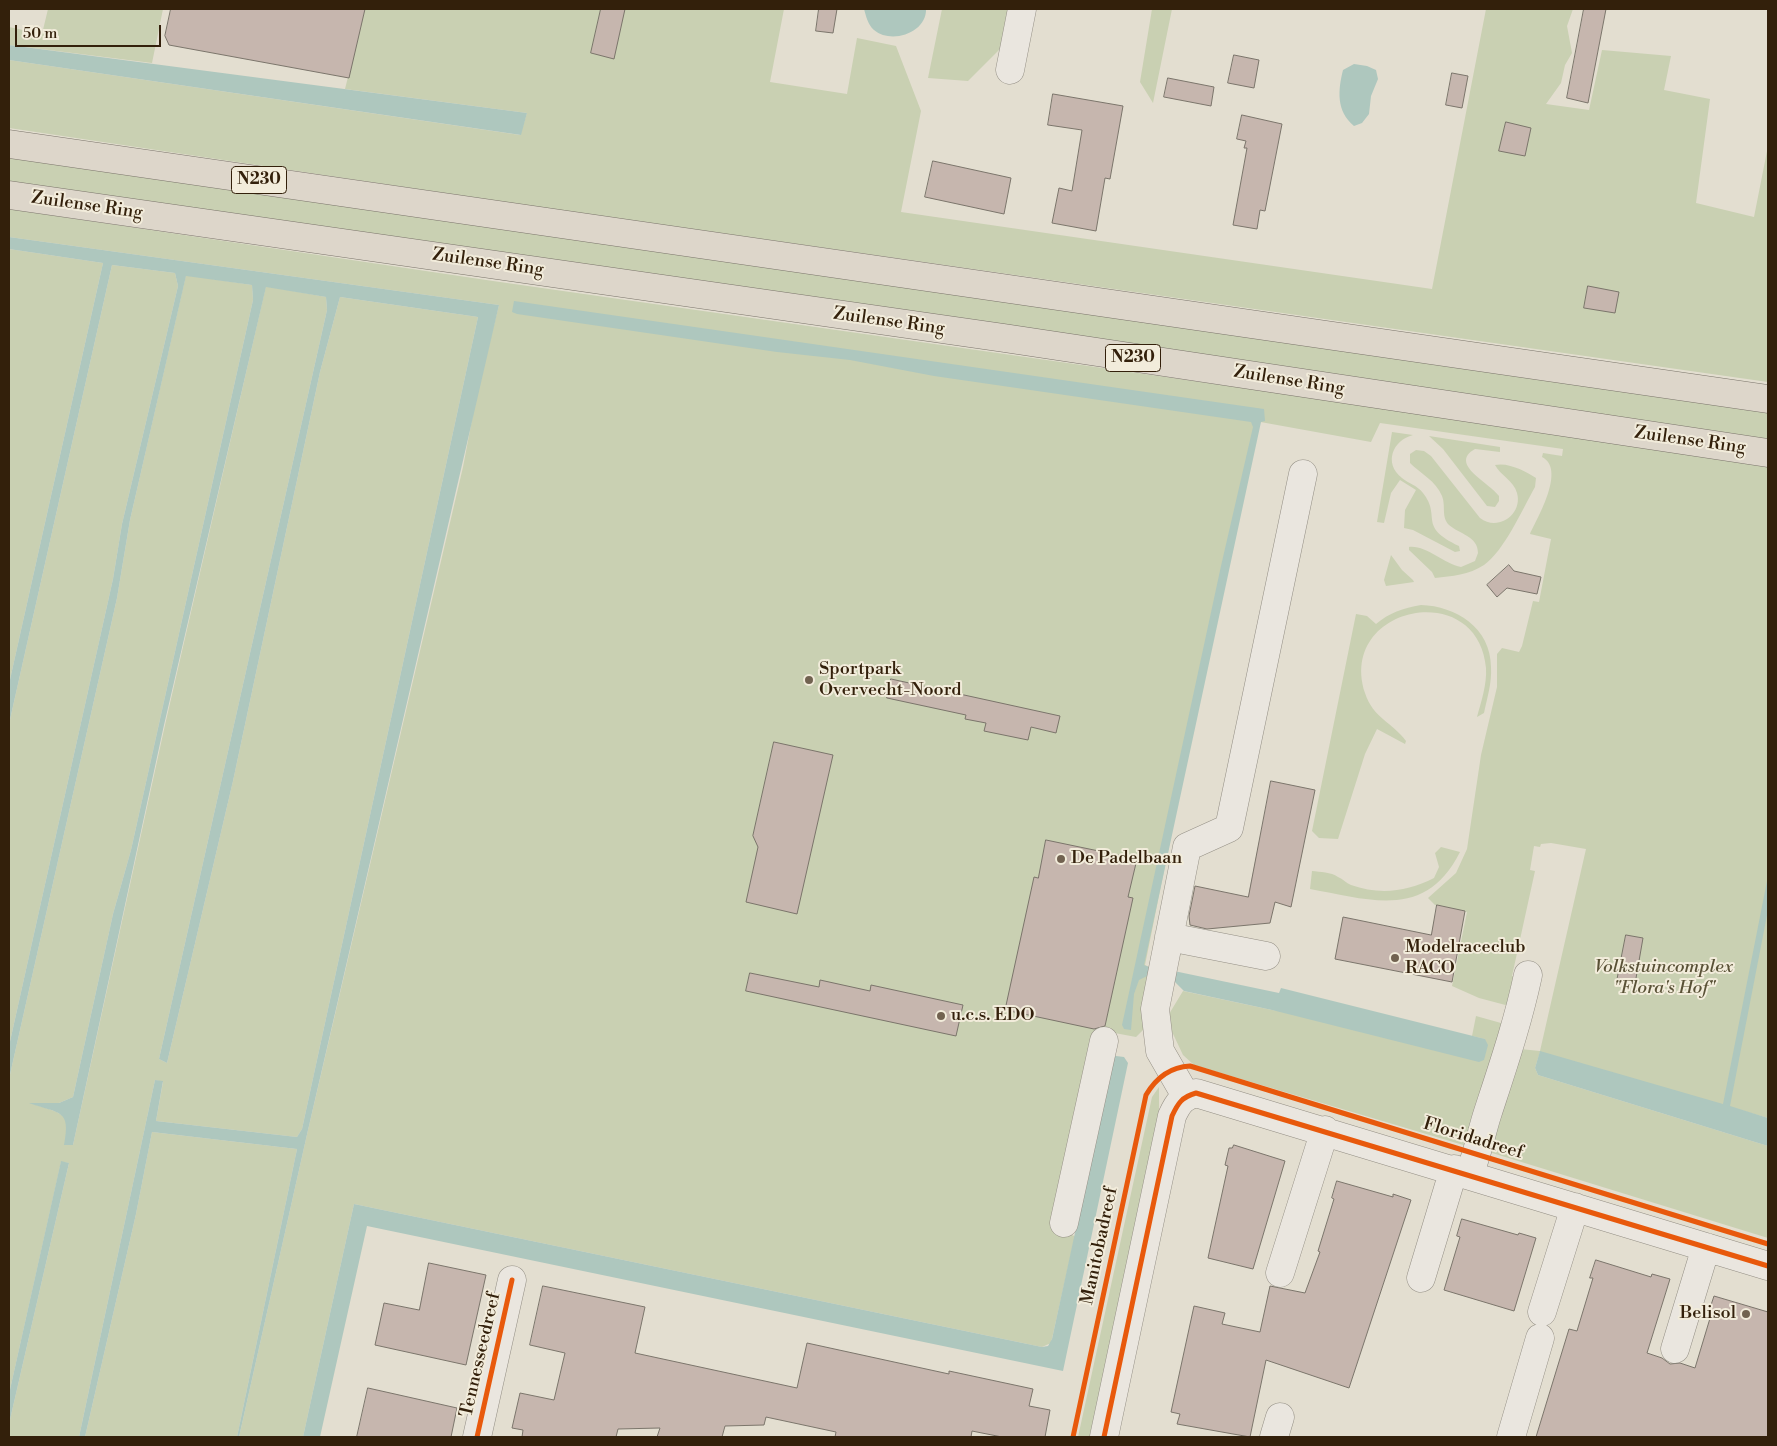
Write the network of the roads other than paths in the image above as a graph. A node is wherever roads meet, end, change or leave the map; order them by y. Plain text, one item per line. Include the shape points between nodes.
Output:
1 (1022, 9) edge
2 (1010, 70) dead end
3 (9, 144) edge
4 (9, 195) edge
5 (1768, 399) edge
6 (1768, 453) edge
7 (1304, 474) dead end
8 (1169, 937) junction
9 (1266, 956) dead end
10 (1528, 975) dead end
11 (1104, 1041) dead end
12 (1186, 1096) junction
13 (1325, 1130) junction
14 (1461, 1172) junction
15 (1576, 1207) junction
16 (1064, 1223) dead end
17 (1706, 1247) junction
18 (1768, 1266) edge
19 (1280, 1273) dead end
20 (1421, 1278) dead end
21 (512, 1280) dead end
22 (1675, 1349) dead end
23 (476, 1437) edge
24 (1104, 1437) edge
25 (1511, 1437) edge

1 - 2 street
3 - 5 main road, N230
4 - 6 main road, Zuilense Ring / N230
7 - 8 street via 1229,828 1187,848
8 - 9 street
8 - 12 street via 1155,1009 1156,1032 1160,1051
10 - 14 street via 1518,1020 1484,1123 1478,1155
11 - 16 street
12 - 13 street, Floridadreef via 1208,1094
12 - 24 street via 1177,1104 1172,1116
13 - 14 street, Floridadreef
13 - 19 street
14 - 15 street, Floridadreef
14 - 20 street
15 - 17 street, Floridadreef
15 - 25 street
17 - 18 street, Floridadreef
17 - 22 street
21 - 23 street, Tennesseedreef

